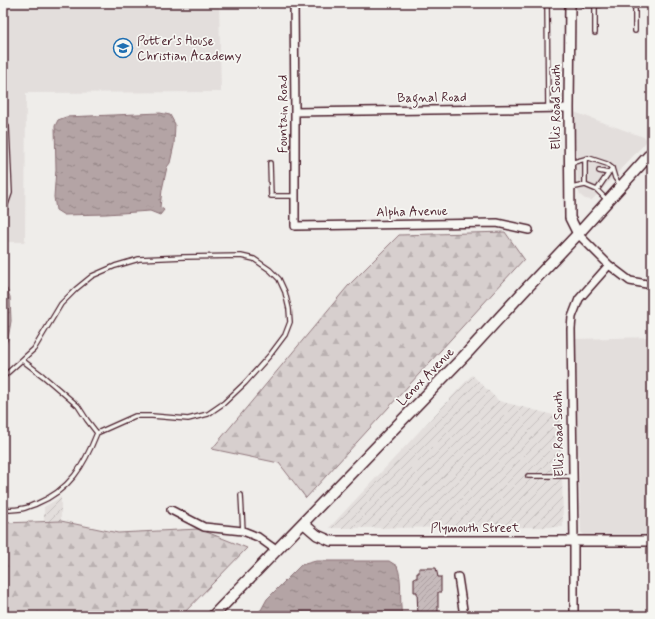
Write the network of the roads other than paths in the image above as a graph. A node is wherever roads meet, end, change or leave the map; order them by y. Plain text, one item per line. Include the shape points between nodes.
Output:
1 (294, 3) edge
2 (547, 3) edge
3 (570, 3) edge
4 (583, 3) edge
5 (595, 3) edge
6 (600, 3) edge
7 (635, 3) edge
8 (635, 31) dead end
9 (595, 33) dead end
10 (569, 108) junction
11 (548, 109) junction
12 (295, 112) junction
13 (7, 127) dead end
14 (652, 152) edge
15 (585, 159) junction
16 (270, 163) dead end
17 (570, 163) junction
18 (612, 168) junction
19 (599, 171) dead end
20 (585, 173) junction
21 (590, 173) dead end
22 (608, 173) junction
23 (585, 185) junction
24 (621, 186) junction
25 (570, 188) junction
26 (597, 190) junction
27 (296, 196) junction
28 (607, 201) junction
29 (3, 213) edge
30 (296, 226) joint
31 (529, 230) dead end
32 (578, 234) junction
33 (609, 265) junction
34 (652, 285) edge
35 (22, 360) junction
36 (3, 377) edge
37 (97, 433) junction
38 (528, 476) dead end
39 (573, 476) junction
40 (241, 495) dead end
41 (3, 510) edge
42 (171, 510) dead end
43 (303, 523) junction
44 (243, 531) junction
45 (652, 540) edge
46 (574, 541) junction
47 (276, 550) junction
48 (458, 577) dead end
49 (213, 616) edge
50 (464, 616) edge
51 (574, 616) edge

1 - 12 street, Fountain Road
2 - 11 lane
3 - 10 street, Ellis Road South
4 - 5 street
5 - 6 street
5 - 9 lane
7 - 8 lane
10 - 11 street, Bagnal Road
10 - 17 street, Ellis Road South
11 - 12 street, Bagnal Road
12 - 27 street, Fountain Road
13 - 29 lane via 10,193
14 - 24 main road, Lenox Avenue
15 - 17 lane
15 - 18 lane via 607,164
15 - 20 lane
16 - 27 lane via 270,196
17 - 25 street, Ellis Road South
18 - 22 lane
18 - 24 lane
19 - 22 lane
20 - 21 lane
20 - 23 lane
22 - 26 lane
23 - 25 lane
23 - 26 lane
24 - 28 main road, Lenox Avenue
25 - 32 street, Ellis Road South via 570,218
26 - 28 lane
27 - 30 street, Fountain Road
28 - 32 main road, Lenox Avenue
30 - 31 street, Alpha Avenue via 497,223
32 - 33 street
32 - 43 main road, Lenox Avenue
33 - 34 street via 630,280
33 - 39 street, Ellis Road South via 579,299 572,318
35 - 36 lane
35 - 37 lane via 78,406
35 - 37 lane via 34,349 61,304 92,276 115,266 139,259 241,256 254,259 279,279 289,309 290,322 285,335 270,355 224,403 208,414 188,419 135,416
37 - 41 lane via 77,473 65,486 46,500 25,508
38 - 39 lane
39 - 46 street, Ellis Road South
40 - 44 lane
42 - 44 street via 204,527
43 - 46 street, Plymouth Street via 317,535 331,541
43 - 47 main road, Lenox Avenue
44 - 47 street via 258,537
45 - 46 street, Plymouth Street
46 - 51 street, Ellis Road South
47 - 49 main road, Lenox Avenue
48 - 50 street

